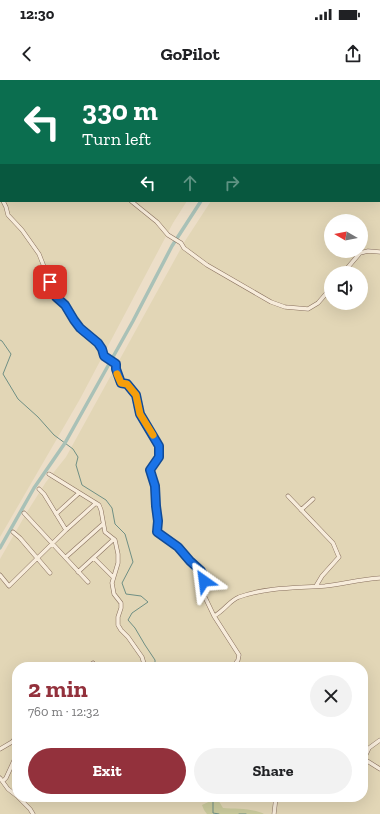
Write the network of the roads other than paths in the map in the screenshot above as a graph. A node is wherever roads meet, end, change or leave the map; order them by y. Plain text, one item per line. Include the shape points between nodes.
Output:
1 (4, 202) edge
2 (132, 202) edge
3 (380, 252) edge
4 (349, 266) edge
5 (324, 296) edge
6 (49, 474) dead end
7 (39, 489) dead end
8 (79, 493) junction
9 (288, 496) dead end
10 (313, 499) dead end
11 (96, 503) junction
12 (301, 510) junction
13 (24, 513) dead end
14 (56, 514) junction
15 (103, 524) junction
16 (66, 530) junction
17 (13, 532) dead end
18 (114, 539) junction
19 (53, 543) junction
20 (66, 557) junction
21 (38, 558) junction
22 (94, 558) junction
23 (78, 572) junction
24 (50, 573) dead end
25 (0, 575) edge
26 (113, 577) junction
27 (380, 578) edge
28 (88, 582) dead end
29 (316, 586) junction
30 (214, 616) junction
31 (144, 662) edge
32 (237, 662) edge
33 (380, 740) edge
34 (12, 742) edge
35 (0, 749) edge
36 (368, 750) edge
37 (368, 762) edge
38 (12, 765) edge
39 (380, 769) edge
40 (1, 779) edge
41 (12, 792) edge
42 (24, 802) edge
43 (276, 802) edge
44 (33, 814) edge
45 (274, 814) edge

1 - 30 street via 8,215 39,254 55,295 80,328 98,343 104,356 116,364 121,383 127,384 136,395 140,414 159,446 159,457 150,470 155,486 157,532 178,547 202,573 202,591
2 - 5 street via 184,248 260,297 279,305 308,310
3 - 4 street via 360,253
6 - 8 street
7 - 14 street
8 - 11 street
8 - 14 street
9 - 12 street
10 - 12 street
11 - 15 street via 101,510
11 - 16 street
12 - 29 street via 333,543 339,557
13 - 19 street
14 - 16 street
15 - 18 street via 105,532
15 - 20 street
16 - 19 street
17 - 21 street
18 - 22 street
18 - 26 street via 118,563
19 - 20 street
19 - 21 street
20 - 23 street
21 - 24 street
21 - 25 street via 9,586
22 - 23 street
22 - 26 street
23 - 28 street
26 - 31 street via 112,588 121,603 118,625
27 - 29 street
29 - 30 street via 281,588 238,598
30 - 32 street via 238,655
33 - 36 street
34 - 35 street
37 - 39 street
38 - 40 street via 6,778
40 - 41 street
42 - 44 street
43 - 45 street

